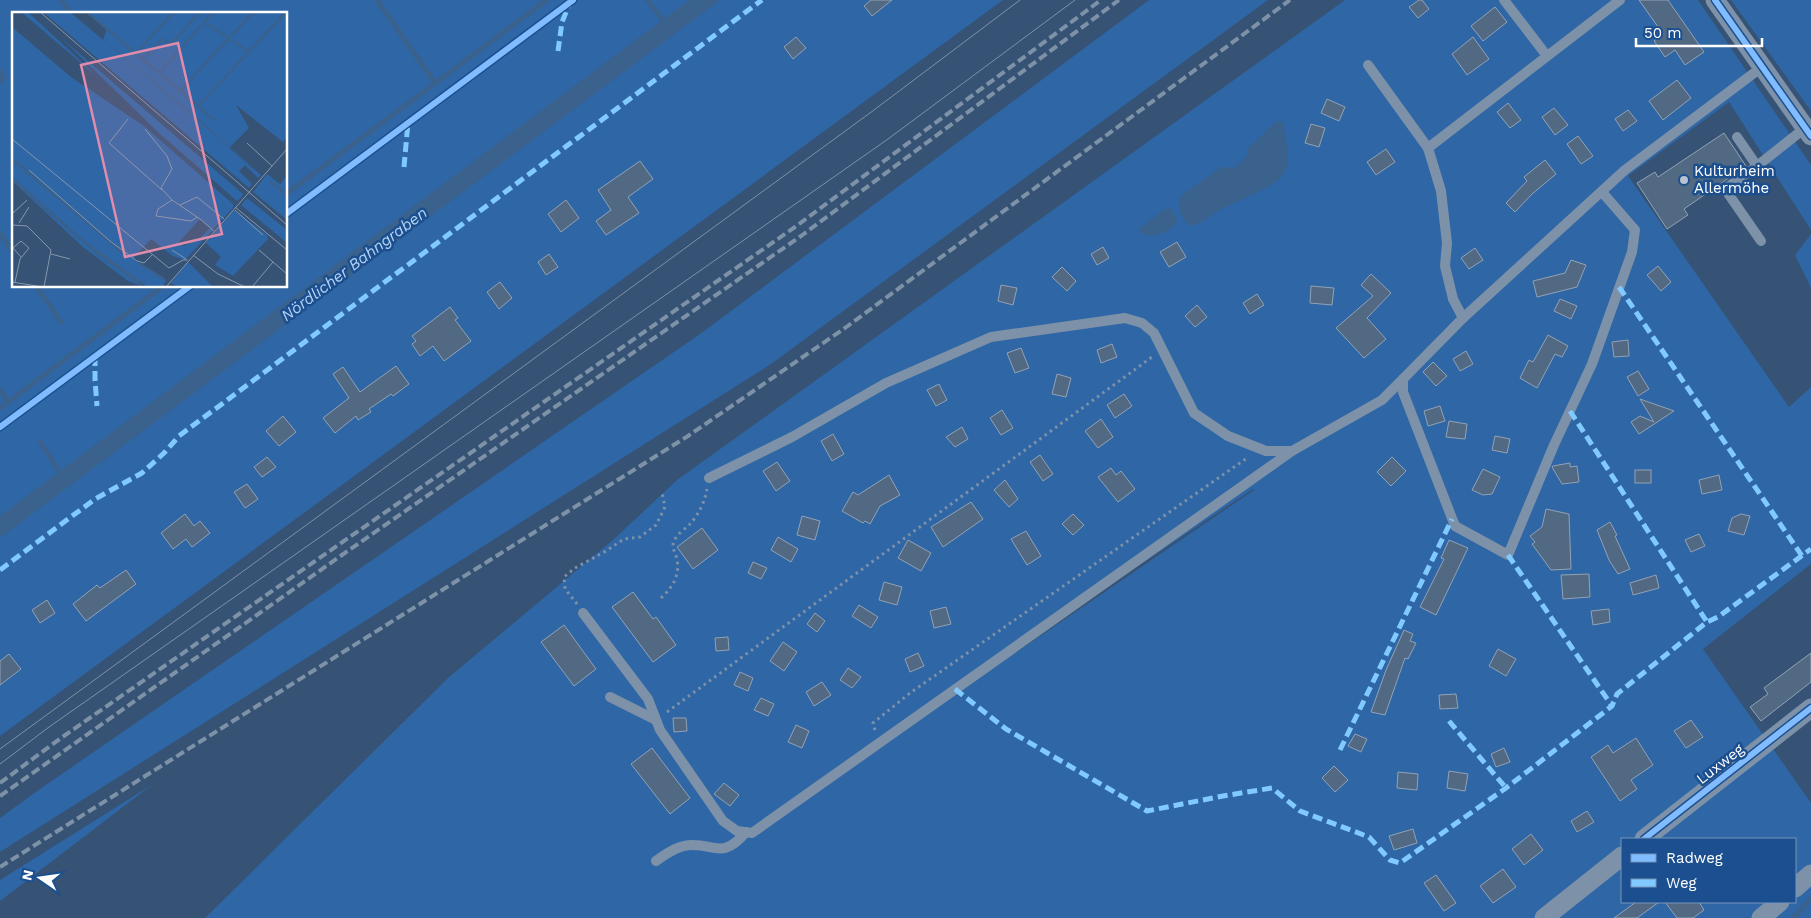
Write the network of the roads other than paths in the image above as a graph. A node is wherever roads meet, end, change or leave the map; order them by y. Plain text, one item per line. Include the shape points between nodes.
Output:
1 (1504, 0) edge
2 (1620, 0) edge
3 (1715, 0) edge
4 (1546, 56) junction
5 (1368, 65) dead end
6 (1762, 66) junction
7 (1808, 132) edge
8 (1737, 138) dead end
9 (1428, 148) junction
10 (1757, 166) junction
11 (1602, 192) junction
12 (1761, 241) dead end
13 (1463, 318) junction
14 (1403, 379) junction
15 (1292, 450) junction
16 (708, 478) road end
17 (583, 613) road end
18 (610, 697) dead end
19 (1811, 708) edge
20 (656, 720) junction
21 (746, 832) junction
22 (1645, 838) edge
23 (1621, 857) edge
24 (656, 861) dead end
25 (1811, 874) edge
26 (1796, 887) edge
27 (1779, 903) edge
28 (1544, 918) edge
29 (1761, 918) edge

1 - 4 lane
2 - 4 lane
3 - 6 street
4 - 9 lane
5 - 9 lane
6 - 7 street
6 - 11 lane via 1625,170
7 - 10 lane
8 - 10 lane
9 - 13 lane via 1441,191 1447,243 1445,266 1453,299
10 - 12 lane via 1725,189
11 - 13 lane
11 - 14 lane via 1635,230 1632,252 1592,364 1508,555 1455,526 1403,392
13 - 14 lane
14 - 15 lane via 1382,400
15 - 16 lane via 1266,451 1228,436 1194,413 1154,333 1142,323 1125,318 991,337 886,383 792,437
15 - 21 lane via 752,833
17 - 20 lane via 648,699
18 - 20 lane
19 - 22 street, Luxweg
20 - 21 lane via 723,821 737,831
21 - 24 lane via 722,850 684,846
23 - 28 street
25 - 26 street
27 - 29 street

